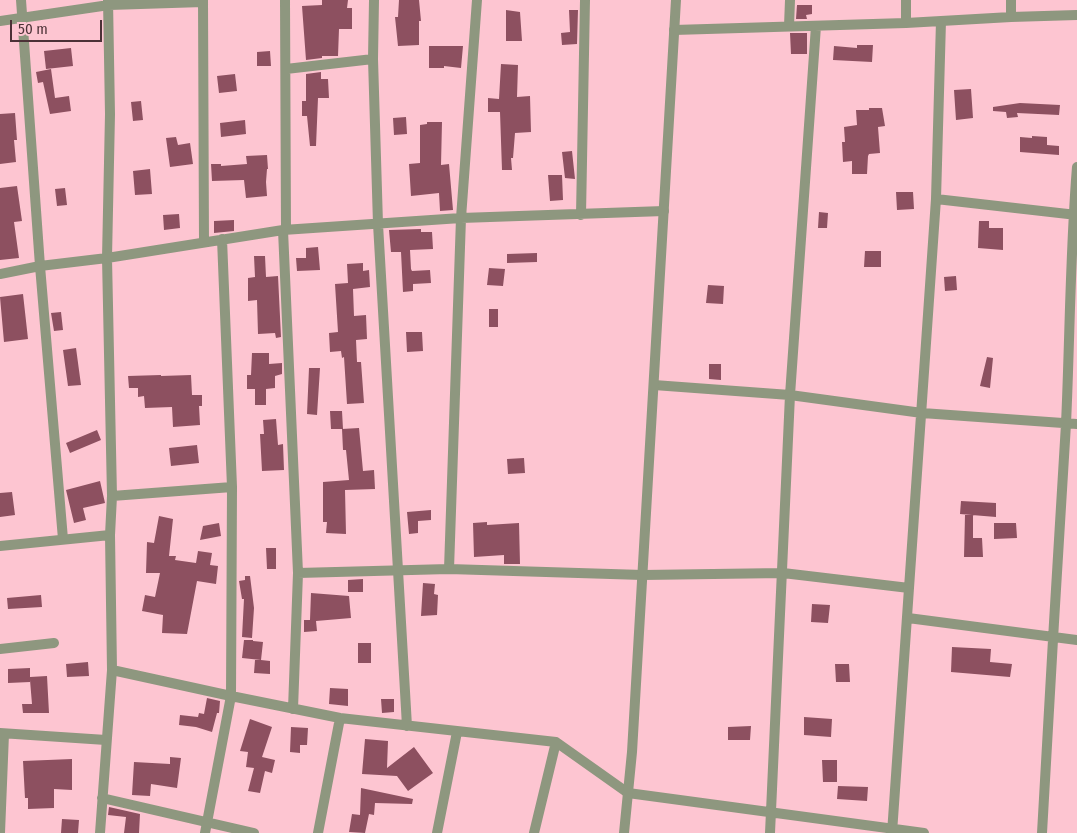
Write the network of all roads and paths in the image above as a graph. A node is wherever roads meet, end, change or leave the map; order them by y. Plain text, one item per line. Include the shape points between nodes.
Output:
1 (21, 0) edge
2 (285, 0) edge
3 (374, 0) edge
4 (477, 0) edge
5 (585, 0) edge
6 (676, 0) edge
7 (790, 0) edge
8 (906, 0) edge
9 (1011, 0) edge
10 (203, 1) edge
11 (109, 3) edge
12 (1077, 15) edge
13 (22, 17) junction
14 (1011, 17) junction
15 (941, 20) junction
16 (0, 21) edge
17 (906, 23) junction
18 (789, 26) junction
19 (816, 26) junction
20 (674, 30) junction
21 (373, 59) junction
22 (286, 69) junction
23 (1077, 167) edge
24 (936, 199) junction
25 (664, 211) junction
26 (581, 214) junction
27 (1075, 215) edge
28 (460, 218) junction
29 (378, 224) junction
30 (285, 229) junction
31 (222, 239) junction
32 (204, 242) junction
33 (107, 258) junction
34 (40, 266) junction
35 (0, 274) edge
36 (654, 385) junction
37 (790, 396) junction
38 (922, 413) junction
39 (1066, 423) junction
40 (1077, 424) edge
41 (232, 487) junction
42 (112, 496) junction
43 (110, 535) junction
44 (63, 539) junction
45 (0, 546) edge
46 (449, 569) junction
47 (398, 571) junction
48 (298, 573) junction
49 (783, 573) junction
50 (643, 575) junction
51 (909, 588) junction
52 (908, 618) junction
53 (1052, 637) junction
54 (1077, 640) edge
55 (54, 644) dead end
56 (0, 649) edge
57 (112, 670) junction
58 (231, 696) junction
59 (293, 709) junction
60 (340, 718) junction
61 (407, 726) junction
62 (457, 732) junction
63 (2, 734) edge
64 (106, 740) junction
65 (556, 742) junction
66 (628, 793) junction
67 (102, 798) junction
68 (772, 812) junction
69 (207, 822) junction
70 (893, 831) edge
71 (0, 833) edge
72 (100, 833) edge
73 (205, 833) edge
74 (254, 833) edge
75 (318, 833) edge
76 (437, 833) edge
77 (534, 833) edge
78 (624, 833) edge
79 (770, 833) edge
80 (924, 833) edge
81 (1042, 833) edge

1 - 13 street
2 - 22 street
3 - 21 street
4 - 28 street
5 - 26 street
6 - 20 street
7 - 18 street
8 - 17 street
9 - 14 street
10 - 11 street
10 - 32 street
11 - 13 street
11 - 33 street
12 - 14 street
13 - 16 street
13 - 34 street
14 - 15 street
15 - 17 street
15 - 24 street
17 - 19 street
18 - 19 street
18 - 20 street
19 - 37 street
20 - 25 street
21 - 22 street
21 - 29 street
22 - 30 street
23 - 27 street
24 - 27 street
24 - 38 street
25 - 26 street
25 - 36 street
26 - 28 street
27 - 39 street
28 - 29 street
28 - 46 street
29 - 30 street
29 - 47 street
30 - 31 street
30 - 48 street
31 - 32 street
31 - 41 street
32 - 33 street
33 - 34 street
33 - 42 street
34 - 35 street
34 - 44 street
36 - 37 street
36 - 50 street
37 - 38 street
37 - 49 street
38 - 39 street
38 - 51 street
39 - 40 street
39 - 53 street
41 - 42 street
41 - 58 street
42 - 43 street
43 - 44 street
43 - 57 street
44 - 45 street
46 - 47 street
46 - 50 street
47 - 48 street
47 - 61 street
48 - 59 street
49 - 50 street
49 - 51 street
49 - 68 street
50 - 66 street
51 - 52 street
52 - 53 street
52 - 70 street
53 - 54 street
53 - 81 street
55 - 56 street
57 - 58 street
57 - 64 street
58 - 59 street
58 - 69 street
59 - 60 street
60 - 61 street
60 - 75 street
61 - 62 street
62 - 65 street
62 - 76 street
63 - 64 street
63 - 71 street
64 - 67 street
65 - 66 street
65 - 77 street
66 - 68 street
66 - 78 street
67 - 69 street
67 - 72 street
68 - 70 street
68 - 79 street
69 - 73 street
69 - 74 street
70 - 80 street

